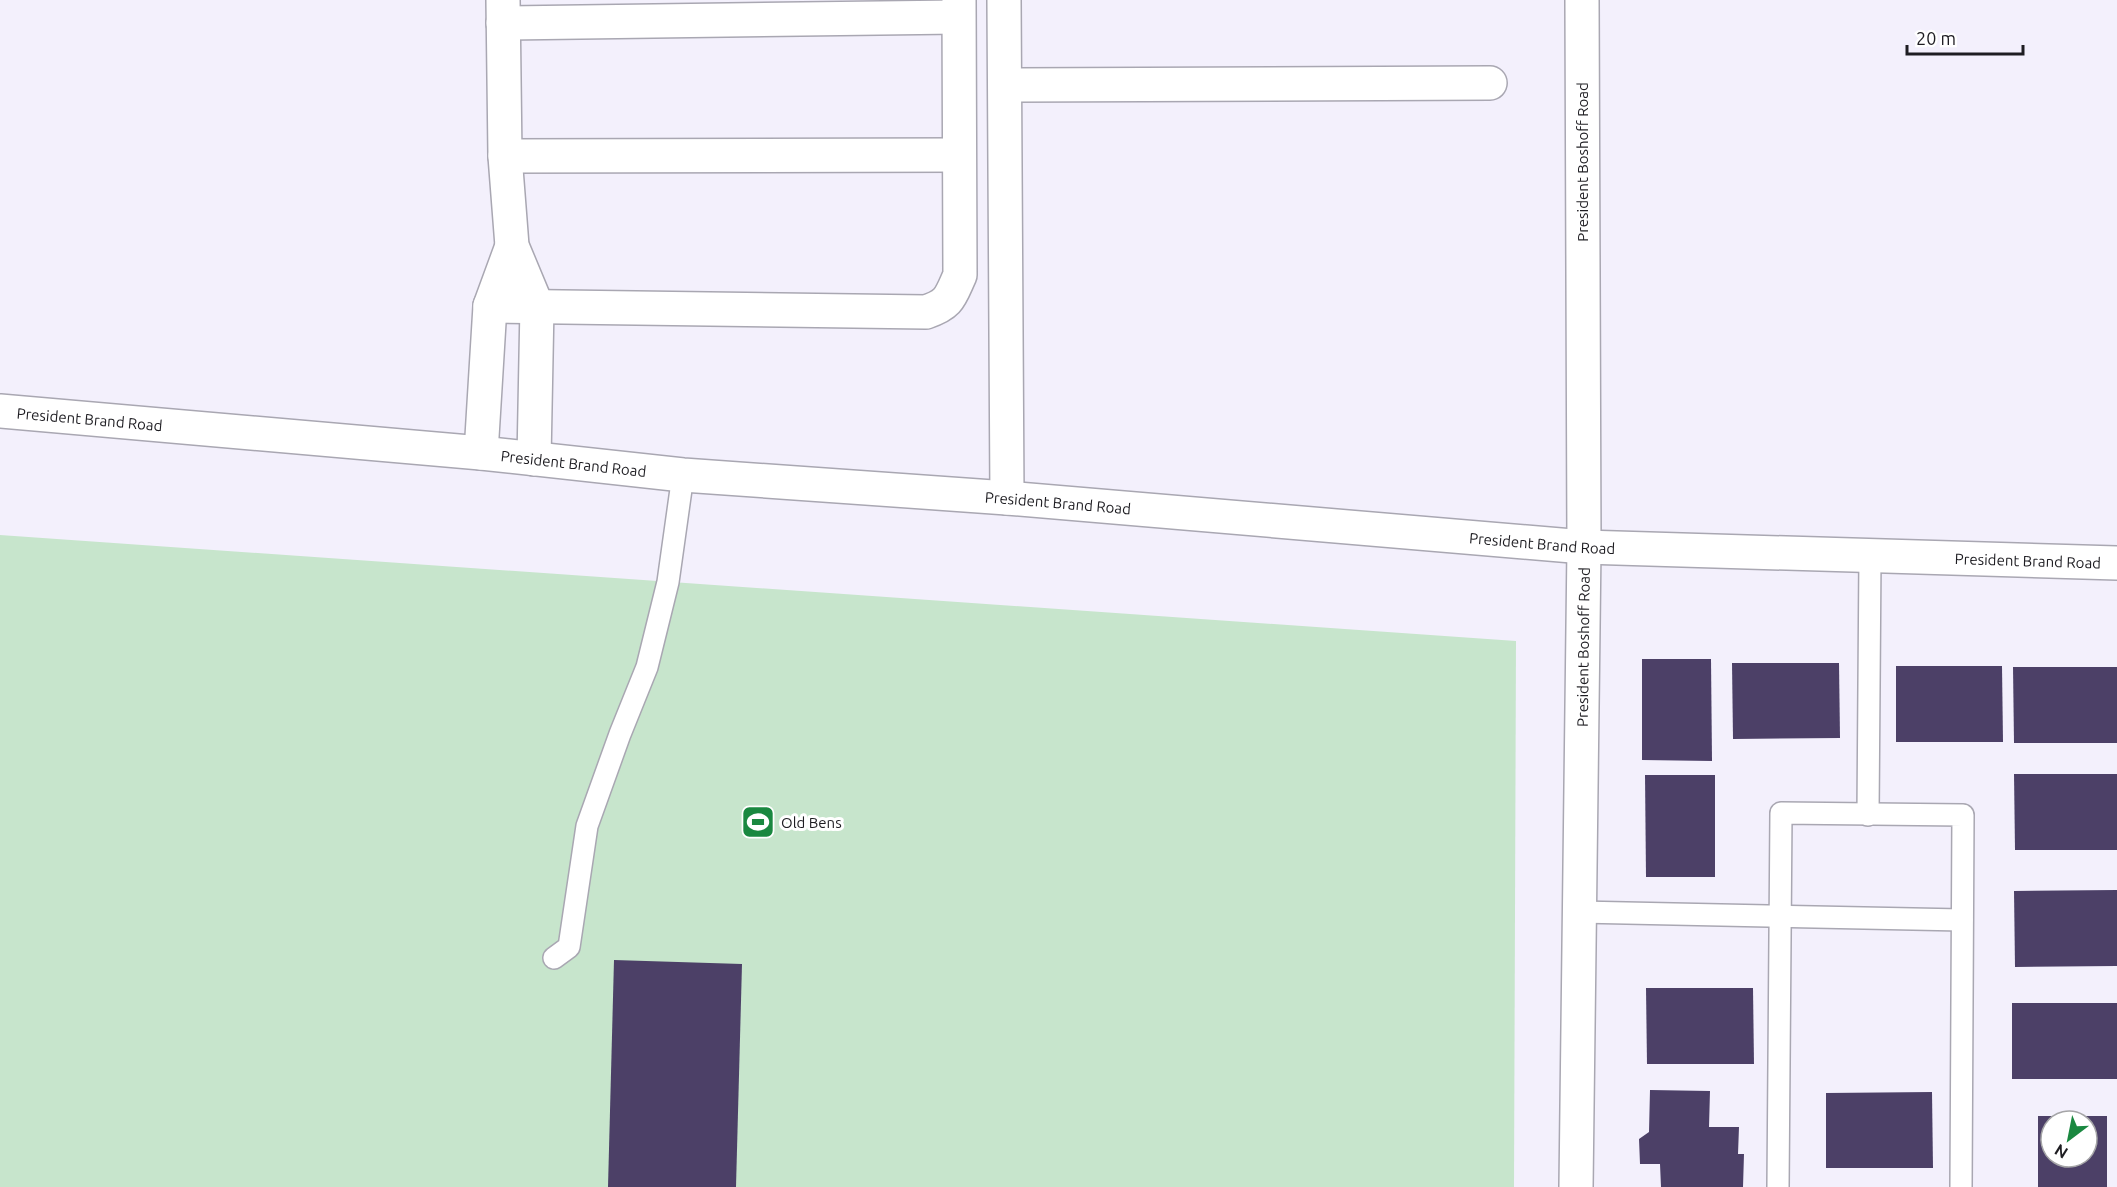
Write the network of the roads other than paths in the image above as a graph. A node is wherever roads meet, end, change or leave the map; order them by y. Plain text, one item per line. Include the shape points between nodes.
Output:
1 (1004, 0) edge
2 (1582, 0) edge
3 (959, 9) edge
4 (503, 12) edge
5 (1490, 83) dead end
6 (1005, 85) junction
7 (958, 154) junction
8 (506, 156) junction
9 (512, 246) junction
10 (490, 306) junction
11 (537, 306) junction
12 (0, 411) edge
13 (481, 453) junction
14 (534, 459) junction
15 (683, 474) junction
16 (1007, 498) junction
17 (1584, 547) junction
18 (1870, 556) junction
19 (2117, 562) edge
20 (1868, 815) junction
21 (1579, 912) junction
22 (1780, 917) junction
23 (1962, 920) junction
24 (554, 958) dead end
25 (1576, 1187) edge
26 (1778, 1187) edge
27 (1961, 1187) edge

1 - 6 street
2 - 17 street, President Boshoff Road
3 - 4 street
3 - 7 street
4 - 8 street
5 - 6 street
6 - 16 street
7 - 8 street
7 - 11 street via 960,275 942,307 927,312
8 - 9 street
9 - 10 street
9 - 11 street
10 - 11 street
10 - 13 street
11 - 14 street
12 - 13 street, President Brand Road
13 - 14 street, President Brand Road
14 - 15 street, President Brand Road
15 - 16 street, President Brand Road
15 - 24 lane via 668,582 647,668 587,826 569,947
16 - 17 street, President Brand Road
17 - 18 street, President Brand Road
17 - 21 street, President Boshoff Road
18 - 19 street, President Brand Road
18 - 20 lane
20 - 22 lane via 1781,813
20 - 23 lane via 1963,815
21 - 22 lane
21 - 25 street, President Boshoff Road
22 - 23 lane
22 - 26 lane
23 - 27 lane

